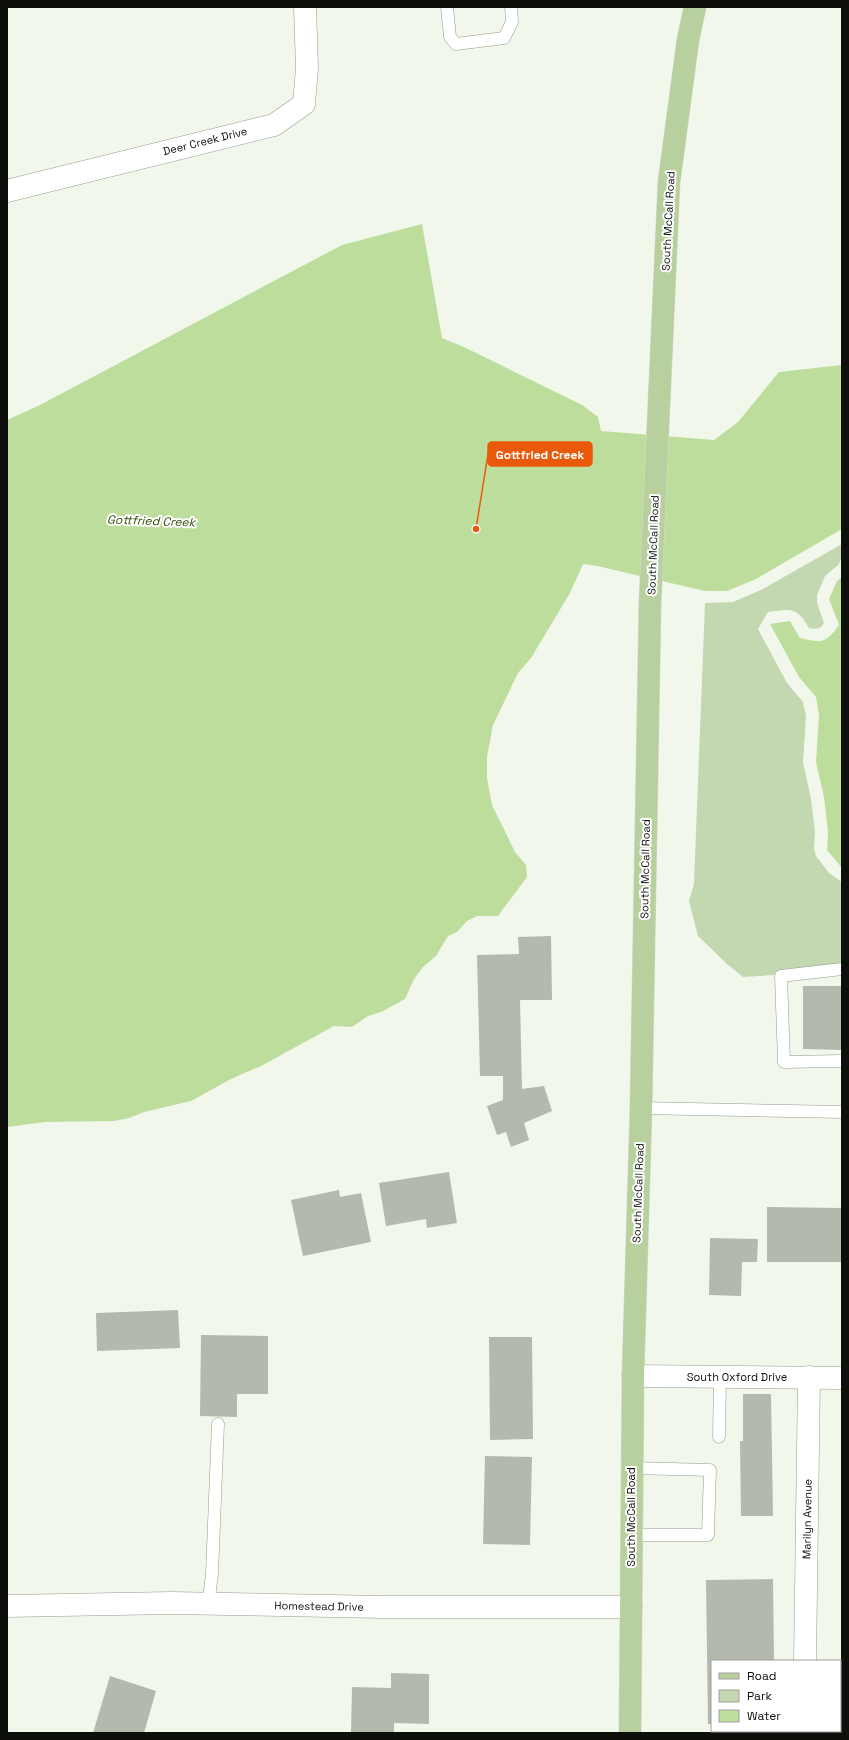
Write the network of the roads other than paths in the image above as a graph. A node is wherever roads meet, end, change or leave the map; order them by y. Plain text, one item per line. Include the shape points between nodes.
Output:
1 (305, 7) edge
2 (447, 7) edge
3 (511, 7) edge
4 (695, 7) edge
5 (7, 191) edge
6 (842, 969) edge
7 (842, 1061) edge
8 (641, 1108) junction
9 (842, 1112) edge
10 (633, 1376) junction
11 (720, 1377) junction
12 (809, 1377) junction
13 (842, 1378) edge
14 (218, 1424) dead end
15 (719, 1437) dead end
16 (632, 1468) junction
17 (631, 1535) junction
18 (208, 1605) junction
19 (7, 1606) edge
20 (630, 1607) junction
21 (805, 1660) edge
22 (630, 1733) edge

1 - 5 street, Deer Creek Drive via 307,68 304,104 274,125
2 - 3 lane via 450,37 456,44 504,38 512,22
4 - 8 main road, South McCall Road via 688,40 669,182 650,603
6 - 7 lane via 781,976 784,1062
8 - 9 lane
8 - 10 main road, South McCall Road
10 - 11 street, South Oxford Drive
10 - 16 main road, South McCall Road
11 - 12 street, South Oxford Drive
11 - 15 lane
12 - 13 street, South Oxford Drive
12 - 21 street, Marilyn Avenue
14 - 18 lane via 212,1574
16 - 17 main road, South McCall Road
16 - 17 lane via 710,1470 708,1535
17 - 20 main road, South McCall Road
18 - 19 street, Homestead Drive via 110,1603
18 - 20 street, Homestead Drive
20 - 22 main road, South McCall Road

